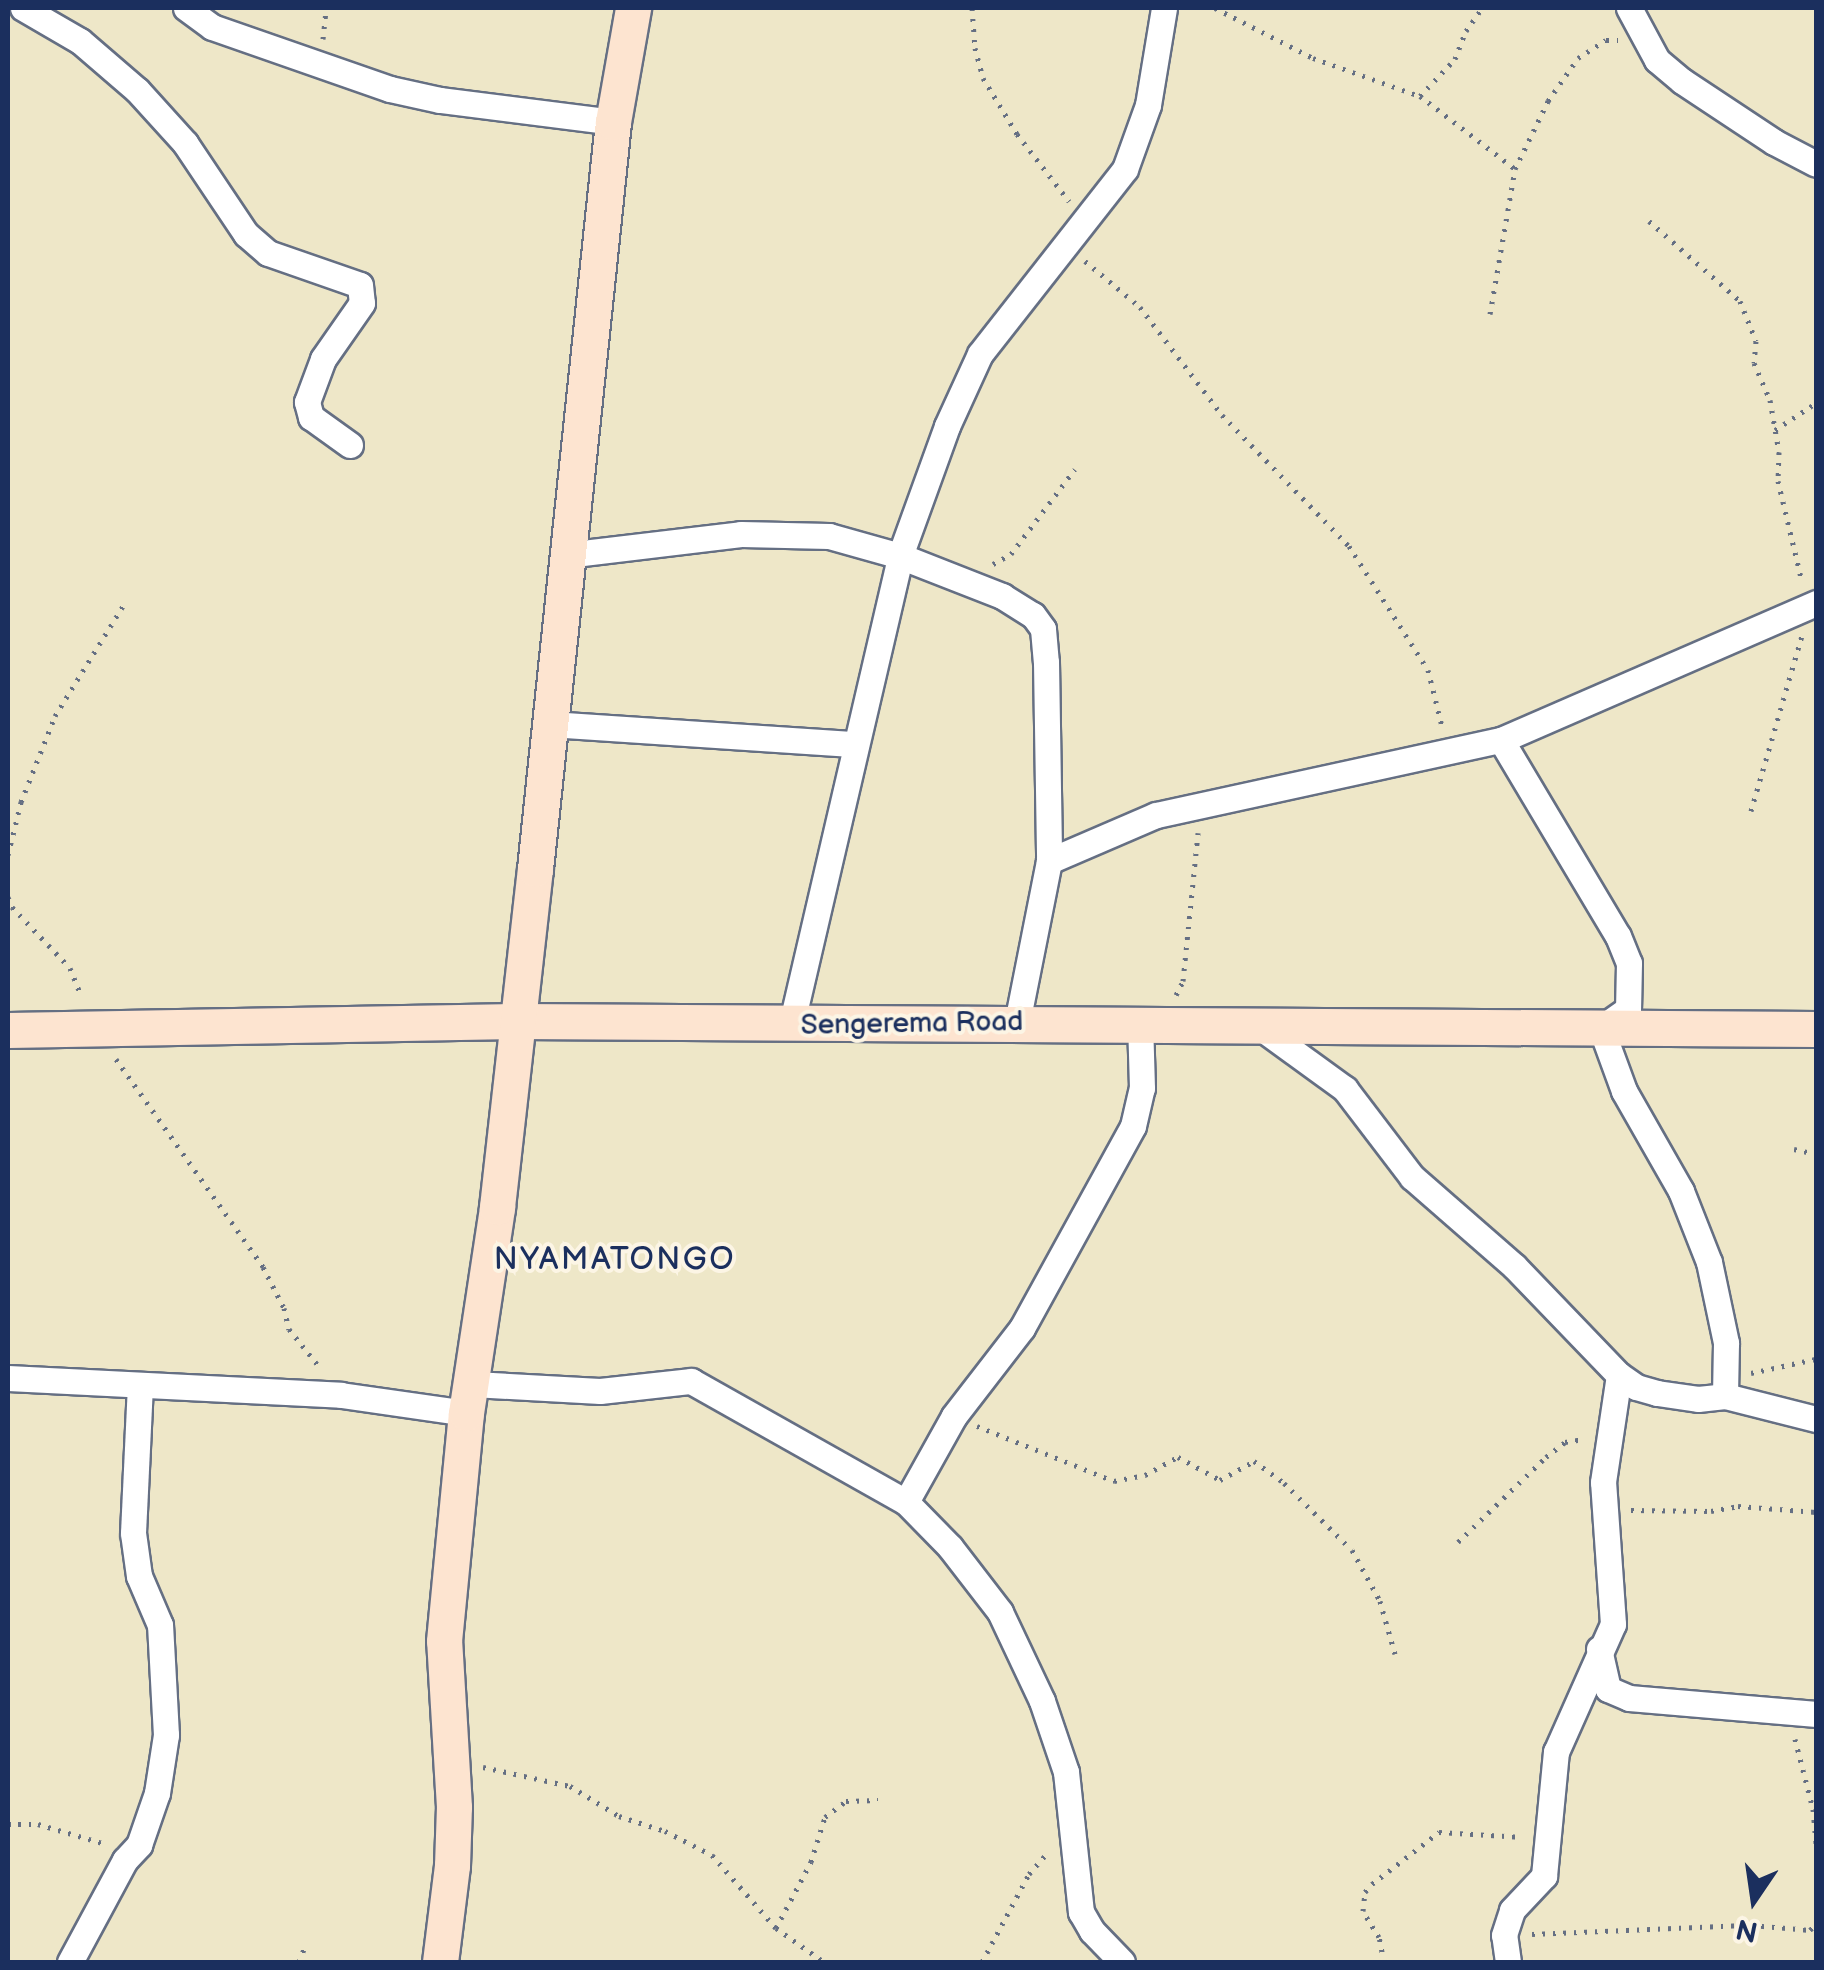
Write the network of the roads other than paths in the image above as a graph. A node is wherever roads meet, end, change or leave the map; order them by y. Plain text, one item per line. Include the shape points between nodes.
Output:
1 (23, 8) edge
2 (186, 8) edge
3 (632, 8) edge
4 (1164, 8) edge
5 (1629, 8) edge
6 (612, 122) junction
7 (1816, 164) edge
8 (350, 446) dead end
9 (566, 555) junction
10 (900, 556) junction
11 (1813, 604) edge
12 (551, 724) junction
13 (1502, 740) junction
14 (854, 744) junction
15 (1049, 861) junction
16 (517, 1021) junction
17 (1017, 1022) junction
18 (1152, 1023) junction
19 (791, 1026) junction
20 (1261, 1028) junction
21 (1602, 1028) junction
22 (1816, 1029) edge
23 (8, 1030) edge
24 (1618, 1375) junction
25 (8, 1378) edge
26 (140, 1386) junction
27 (1725, 1386) junction
28 (470, 1399) junction
29 (1816, 1419) edge
30 (906, 1502) junction
31 (1599, 1648) junction
32 (1815, 1714) edge
33 (70, 1962) edge
34 (440, 1962) edge
35 (1122, 1962) edge
36 (1508, 1962) edge

1 - 8 street via 80,41 137,90 185,143 246,234 268,253 360,285 362,302 323,360 307,402 311,417
2 - 6 street via 212,27 390,89
3 - 6 street
4 - 10 street via 1148,105 1126,169 980,354
5 - 7 street via 1658,60 1682,81
6 - 9 street
9 - 10 street via 788,533 870,544
9 - 12 street
10 - 14 street
10 - 15 street via 1020,605 1043,629
11 - 13 street
12 - 14 street
12 - 16 street
13 - 15 street via 1156,815
13 - 21 street via 1629,963 1628,1009
14 - 19 street
15 - 17 street
16 - 19 street, Sengerema Road
16 - 23 street, Sengerema Road
16 - 28 street
17 - 18 street, Sengerema Road
17 - 19 street, Sengerema Road
18 - 20 street, Sengerema Road
18 - 30 street via 1133,1126 1022,1328 954,1416
20 - 21 street, Sengerema Road
20 - 24 street via 1346,1088 1412,1177 1514,1266
21 - 22 street, Sengerema Road
21 - 27 street via 1624,1091 1681,1192 1710,1262 1724,1328
24 - 27 street via 1657,1393 1698,1399
24 - 31 street via 1603,1482 1613,1624
25 - 26 street
26 - 28 street
26 - 33 street via 133,1533 138,1576 160,1625 166,1735 157,1793 139,1845
27 - 29 street
28 - 30 street via 691,1381
28 - 34 street via 444,1641 452,1866
30 - 35 street via 1000,1612 1042,1701 1066,1772 1081,1912
31 - 32 street via 1608,1689 1629,1698
31 - 36 street via 1556,1752 1544,1876 1512,1910 1504,1935

